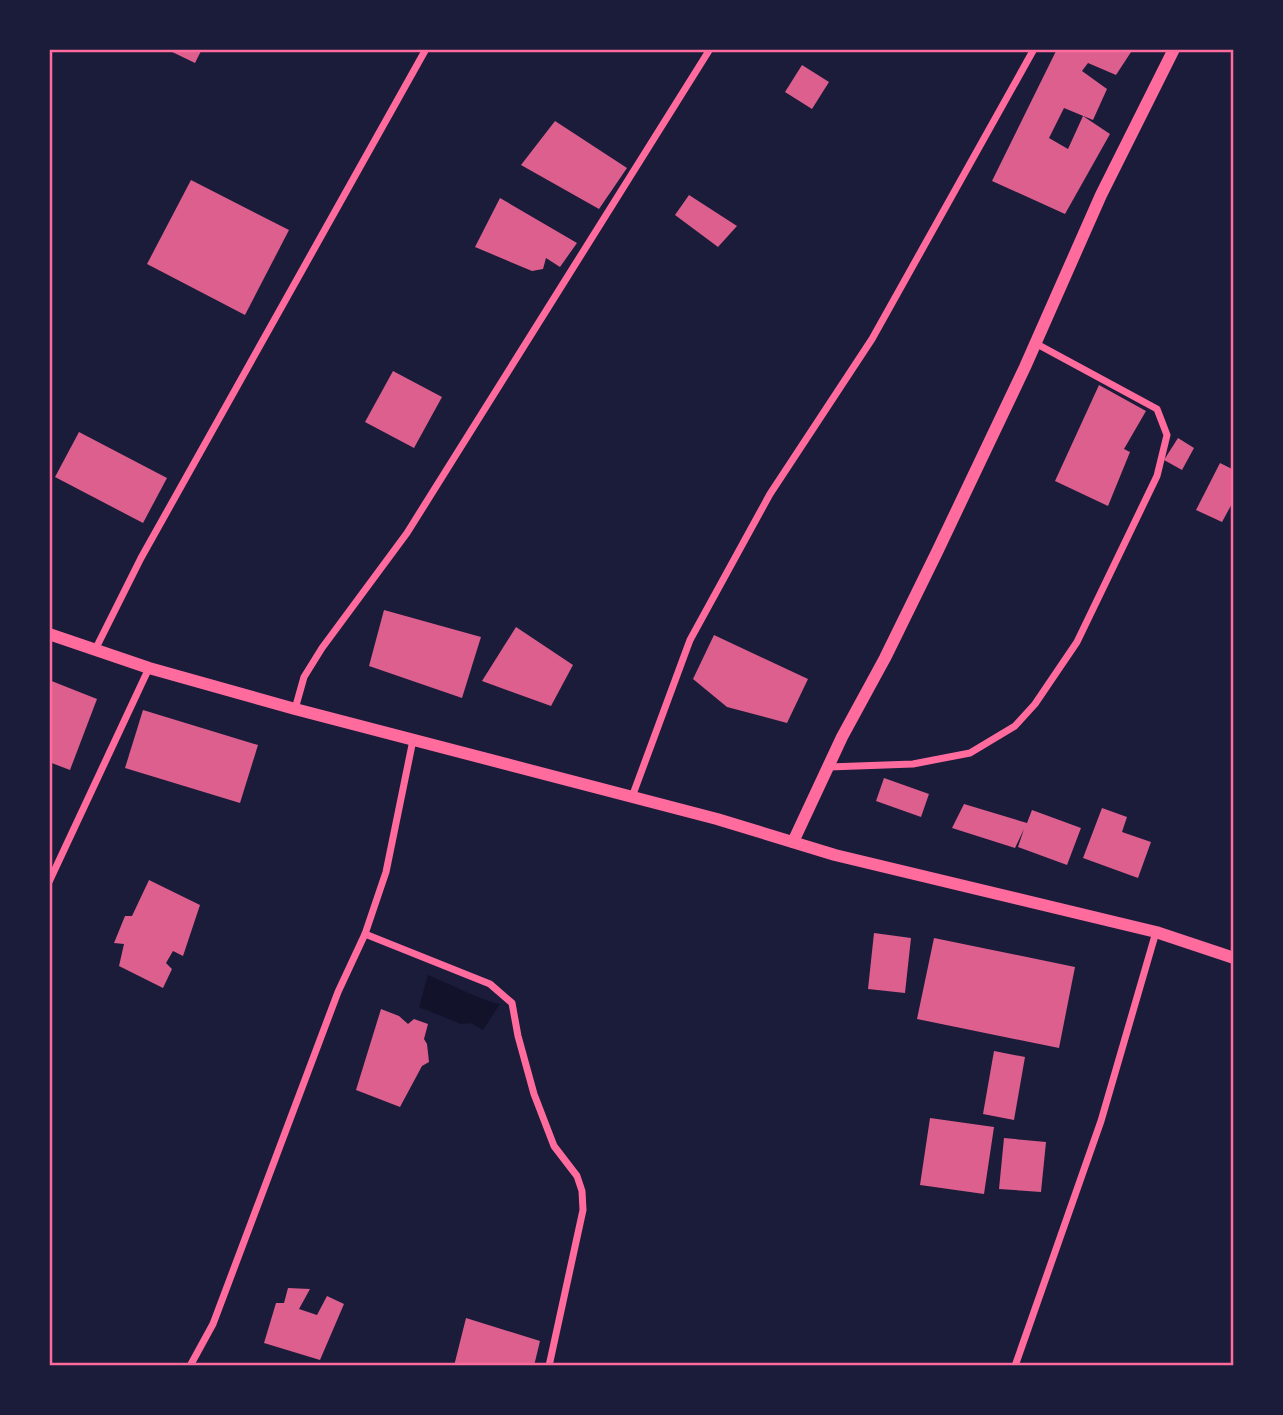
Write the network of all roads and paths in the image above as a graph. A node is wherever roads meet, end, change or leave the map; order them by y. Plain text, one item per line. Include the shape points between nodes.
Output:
1 (426, 49) edge
2 (710, 49) edge
3 (1034, 49) edge
4 (1174, 49) edge
5 (1035, 343) junction
6 (49, 634) edge
7 (95, 650) junction
8 (149, 668) junction
9 (295, 709) junction
10 (413, 740) junction
11 (828, 766) junction
12 (632, 797) junction
13 (793, 842) junction
14 (49, 882) edge
15 (1156, 932) junction
16 (365, 934) junction
17 (1234, 958) edge
18 (191, 1366) edge
19 (549, 1366) edge
20 (1015, 1366) edge

1 - 7 street via 141,558
2 - 9 street via 414,522 304,677
3 - 12 street via 872,338 770,494 690,640
4 - 5 street via 1101,195
5 - 11 street via 937,552
5 - 11 street via 1157,409 1167,435 1157,476 1109,578 1077,642 1015,726 970,753 914,764
6 - 7 street
7 - 8 street
8 - 9 street
8 - 14 street
9 - 10 street
10 - 12 street
10 - 16 street via 386,872
11 - 13 street
12 - 13 street
13 - 15 street
15 - 17 street
15 - 20 street via 1101,1121
16 - 18 street via 338,992 213,1324
16 - 19 street via 490,984 512,1003 534,1094 554,1146 577,1176 582,1191 583,1210

